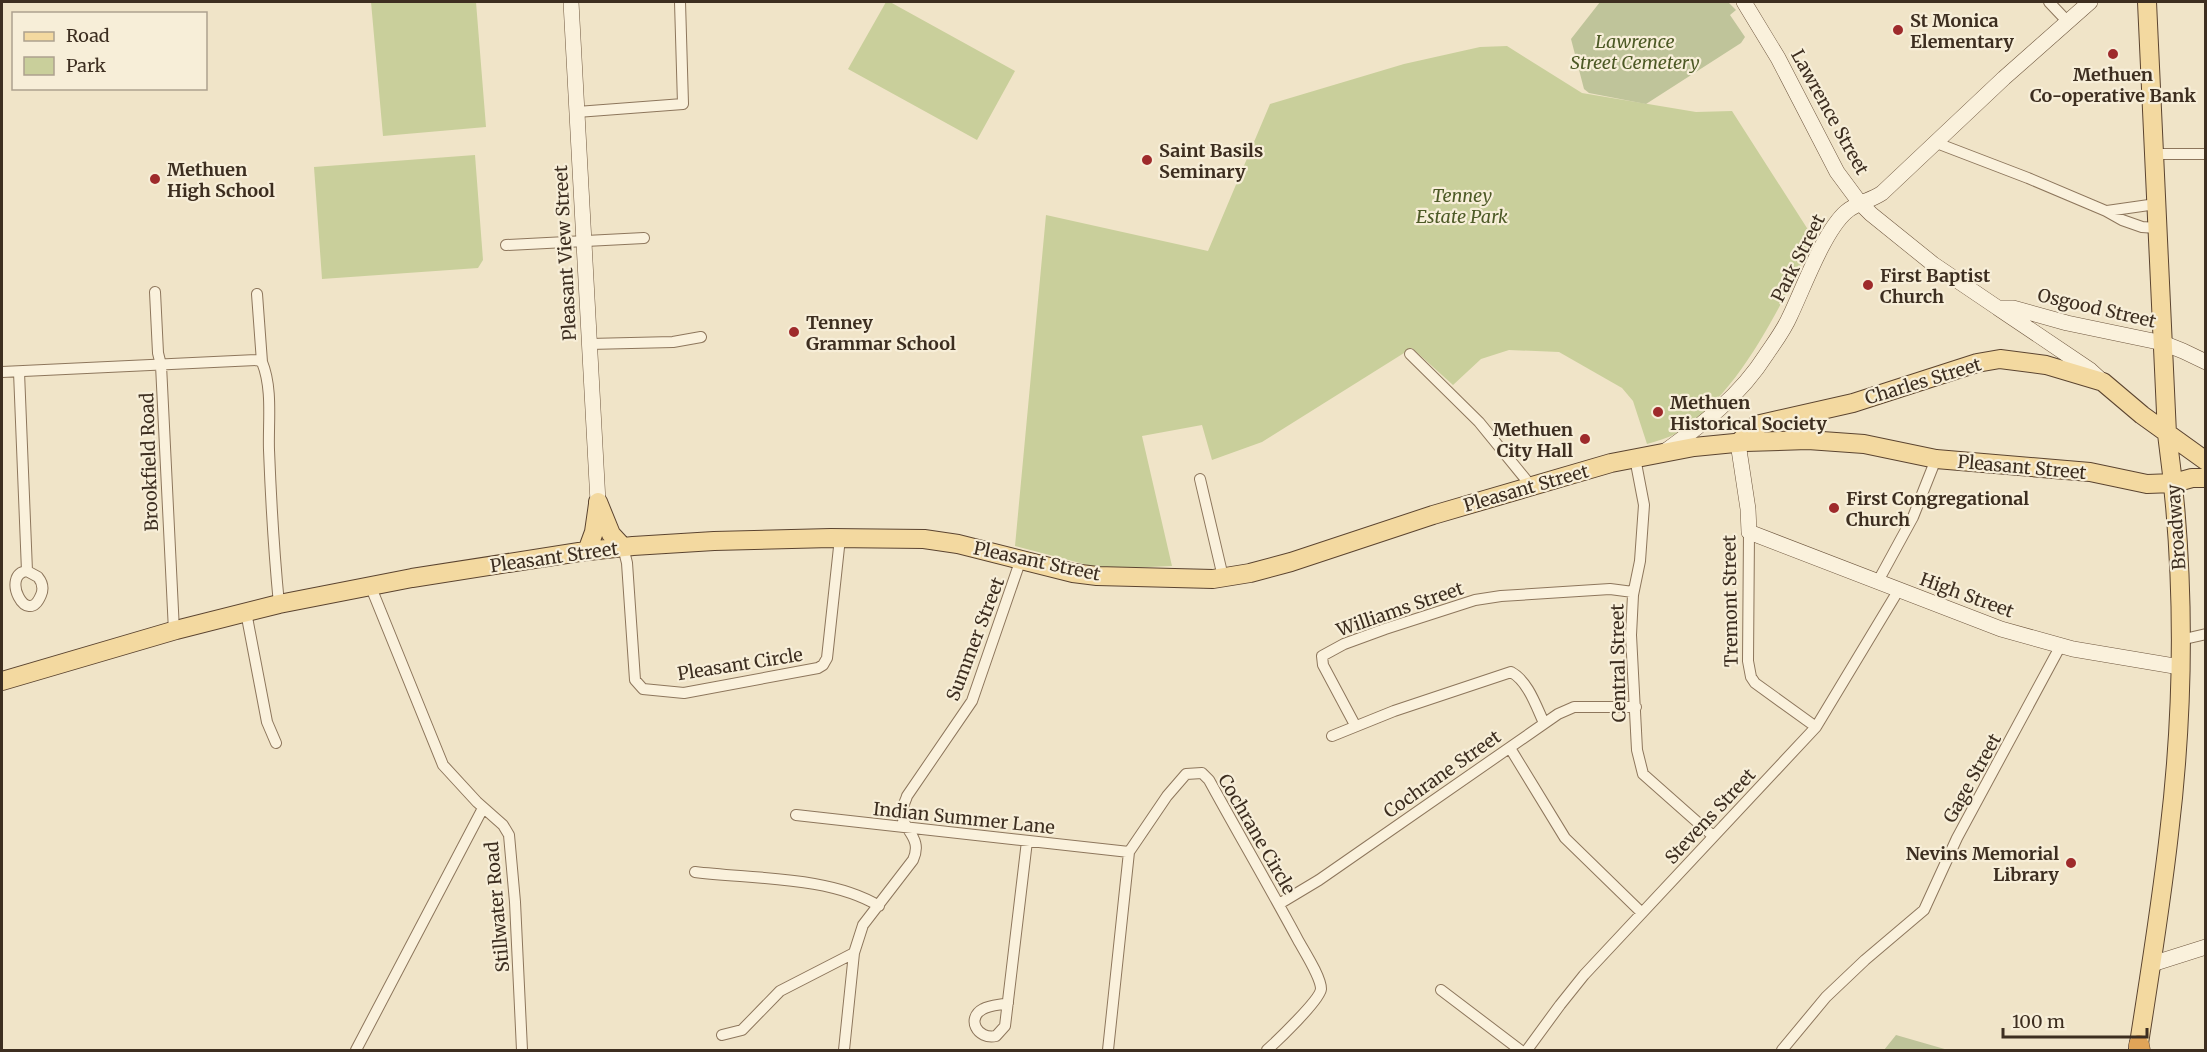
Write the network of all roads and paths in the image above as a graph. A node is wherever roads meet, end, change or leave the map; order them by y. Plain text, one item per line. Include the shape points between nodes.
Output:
1 (571, 2) edge
2 (680, 2) edge
3 (1744, 2) edge
4 (2049, 2) edge
5 (2090, 2) edge
6 (2147, 2) edge
7 (2067, 21) junction
8 (577, 112) junction
9 (1934, 142) junction
10 (2153, 154) junction
11 (2205, 154) edge
12 (1860, 203) junction
13 (2156, 204) junction
14 (2106, 211) junction
15 (2156, 228) junction
16 (644, 238) dead end
17 (584, 241) junction
18 (506, 245) dead end
19 (154, 292) dead end
20 (257, 294) dead end
21 (1980, 296) joint
22 (1998, 308) junction
23 (702, 337) dead end
24 (2163, 343) junction
25 (589, 344) junction
26 (1410, 354) dead end
27 (262, 362) junction
28 (2205, 362) edge
29 (161, 365) junction
30 (2, 372) edge
31 (19, 372) junction
32 (2103, 382) junction
33 (2166, 400) junction
34 (2142, 415) junction
35 (2168, 434) junction
36 (1738, 443) junction
37 (1664, 452) junction
38 (1635, 458) junction
39 (1936, 459) junction
40 (2205, 461) edge
41 (2205, 467) edge
42 (2173, 478) junction
43 (2205, 478) edge
44 (1200, 479) dead end
45 (1532, 487) junction
46 (598, 502) junction
47 (1749, 532) junction
48 (840, 538) junction
49 (623, 547) junction
50 (587, 551) junction
51 (1022, 559) junction
52 (27, 572) dead end
53 (1223, 577) junction
54 (1877, 583) junction
55 (370, 585) junction
56 (1898, 591) junction
57 (1633, 592) junction
58 (279, 604) junction
59 (246, 612) junction
60 (174, 631) junction
61 (2205, 634) edge
62 (2180, 640) junction
63 (2061, 645) junction
64 (2180, 667) junction
65 (2, 681) edge
66 (1636, 707) junction
67 (1544, 723) junction
68 (1355, 725) junction
69 (1816, 727) junction
70 (1332, 736) dead end
71 (276, 743) dead end
72 (1510, 748) junction
73 (483, 808) junction
74 (796, 816) dead end
75 (908, 829) junction
76 (1713, 836) junction
77 (1027, 841) junction
78 (1129, 852) junction
79 (695, 872) dead end
80 (1279, 904) junction
81 (879, 906) junction
82 (1642, 913) junction
83 (2205, 947) edge
84 (854, 953) junction
85 (2151, 964) junction
86 (1441, 990) dead end
87 (1008, 1003) dead end
88 (722, 1035) dead end
89 (2139, 1049) edge
90 (356, 1050) edge
91 (522, 1050) edge
92 (844, 1050) edge
93 (1108, 1050) edge
94 (1267, 1050) edge
95 (1520, 1050) edge
96 (1527, 1050) edge
97 (1782, 1050) edge

1 - 8 main road, Pleasant View Street
2 - 8 street via 683,104
3 - 12 main road, Lawrence Street via 1778,58 1827,155
4 - 7 street
5 - 7 main road, Park Street
6 - 10 main road, Broadway
7 - 9 main road, Park Street
8 - 17 main road, Pleasant View Street
9 - 12 main road, Park Street via 1882,193
9 - 14 street
10 - 11 street
10 - 13 main road, Broadway
12 - 21 main road, Lawrence Street via 1890,231
12 - 37 main road, Park Street via 1843,214 1831,232 1789,319 1735,396
13 - 14 street
13 - 15 main road, Broadway
14 - 15 street via 2132,224
15 - 24 main road, Broadway
16 - 17 street
17 - 18 street
17 - 25 main road, Pleasant View Street
19 - 29 street, Brookfield Road
20 - 27 street
21 - 22 main road, Osgood Street
22 - 24 main road, Osgood Street via 2013,308
22 - 32 main road
23 - 25 street via 673,342
24 - 28 main road, Osgood Street
24 - 33 main road, Broadway
25 - 46 main road, Pleasant View Street
26 - 45 street via 1479,422
27 - 29 street
27 - 58 street via 268,396
29 - 31 street
29 - 60 street, Brookfield Road
30 - 31 street
31 - 52 street
32 - 34 main road, Charles Street
32 - 36 main road, Charles Street via 2046,364 1984,361 1853,403 1756,425
33 - 34 main road
33 - 35 main road, Broadway
34 - 35 main road, Charles Street
35 - 40 main road, Charles Street
35 - 42 main road, Broadway
36 - 37 main road, Pleasant Street
36 - 39 main road, Pleasant Street via 1808,440 1864,444
36 - 47 main road, Tremont Street
37 - 38 main road, Pleasant Street
38 - 45 main road, Pleasant Street
38 - 57 street, Central Street via 1644,505 1640,561
39 - 42 main road, Pleasant Street via 2090,472 2147,484
39 - 54 street via 1913,518
41 - 42 main road
42 - 43 main road
42 - 62 main road, Broadway
44 - 53 street
45 - 53 main road, Pleasant Street via 1291,562
46 - 49 main road via 611,534
46 - 50 main road
47 - 54 main road, High Street
47 - 69 street, Tremont Street via 1751,677
48 - 49 main road, Pleasant Street
48 - 49 street, Pleasant Circle via 827,658 823,665 684,693 643,689 635,680
48 - 51 main road, Pleasant Street via 951,543
49 - 50 main road, Pleasant Street
50 - 55 main road, Pleasant Street
51 - 53 main road, Pleasant Street via 1097,576
51 - 75 street, Summer Street via 972,701 907,796 902,811
54 - 56 main road, High Street
55 - 58 main road, Pleasant Street
55 - 73 street, Stillwater Road via 443,765
56 - 63 main road, High Street via 2001,630
56 - 69 street, Stevens Street
57 - 66 street, Central Street via 1631,635
57 - 68 street, Williams Street via 1610,589 1475,600 1344,644 1322,656 1323,665
58 - 59 main road, Pleasant Street
59 - 60 main road, Pleasant Street
59 - 71 street via 267,722
60 - 65 main road, Pleasant Street
61 - 62 street
62 - 64 main road, Broadway
63 - 64 main road, High Street
63 - 97 street, Gage Street via 1924,910 1826,997
64 - 85 main road, Broadway via 2170,832
66 - 67 street, Cochrane Street via 1574,707
66 - 76 street, Central Street via 1637,750 1643,774
67 - 68 street via 1529,691 1511,672
67 - 72 street, Cochrane Street
68 - 70 street
69 - 76 street, Stevens Street
72 - 80 street, Cochrane Street
72 - 82 street via 1565,838
73 - 90 street
73 - 91 street, Stillwater Road via 503,825 511,847
74 - 75 street, Indian Summer Lane
75 - 77 street, Indian Summer Lane
75 - 81 street, Summer Street via 917,851
76 - 82 street, Stevens Street
77 - 78 street, Indian Summer Lane
77 - 87 street
78 - 80 street, Cochrane Circle via 1186,774 1202,773
78 - 93 street, Cochrane Circle
79 - 81 street via 821,885 855,893
80 - 94 street, Cochrane Circle via 1321,987 1313,1003
81 - 84 street, Summer Street via 863,925
82 - 96 street, Stevens Street via 1566,997
83 - 85 main road
84 - 88 street via 780,991 742,1030
84 - 92 street, Summer Street
85 - 89 main road, Broadway
86 - 95 street

